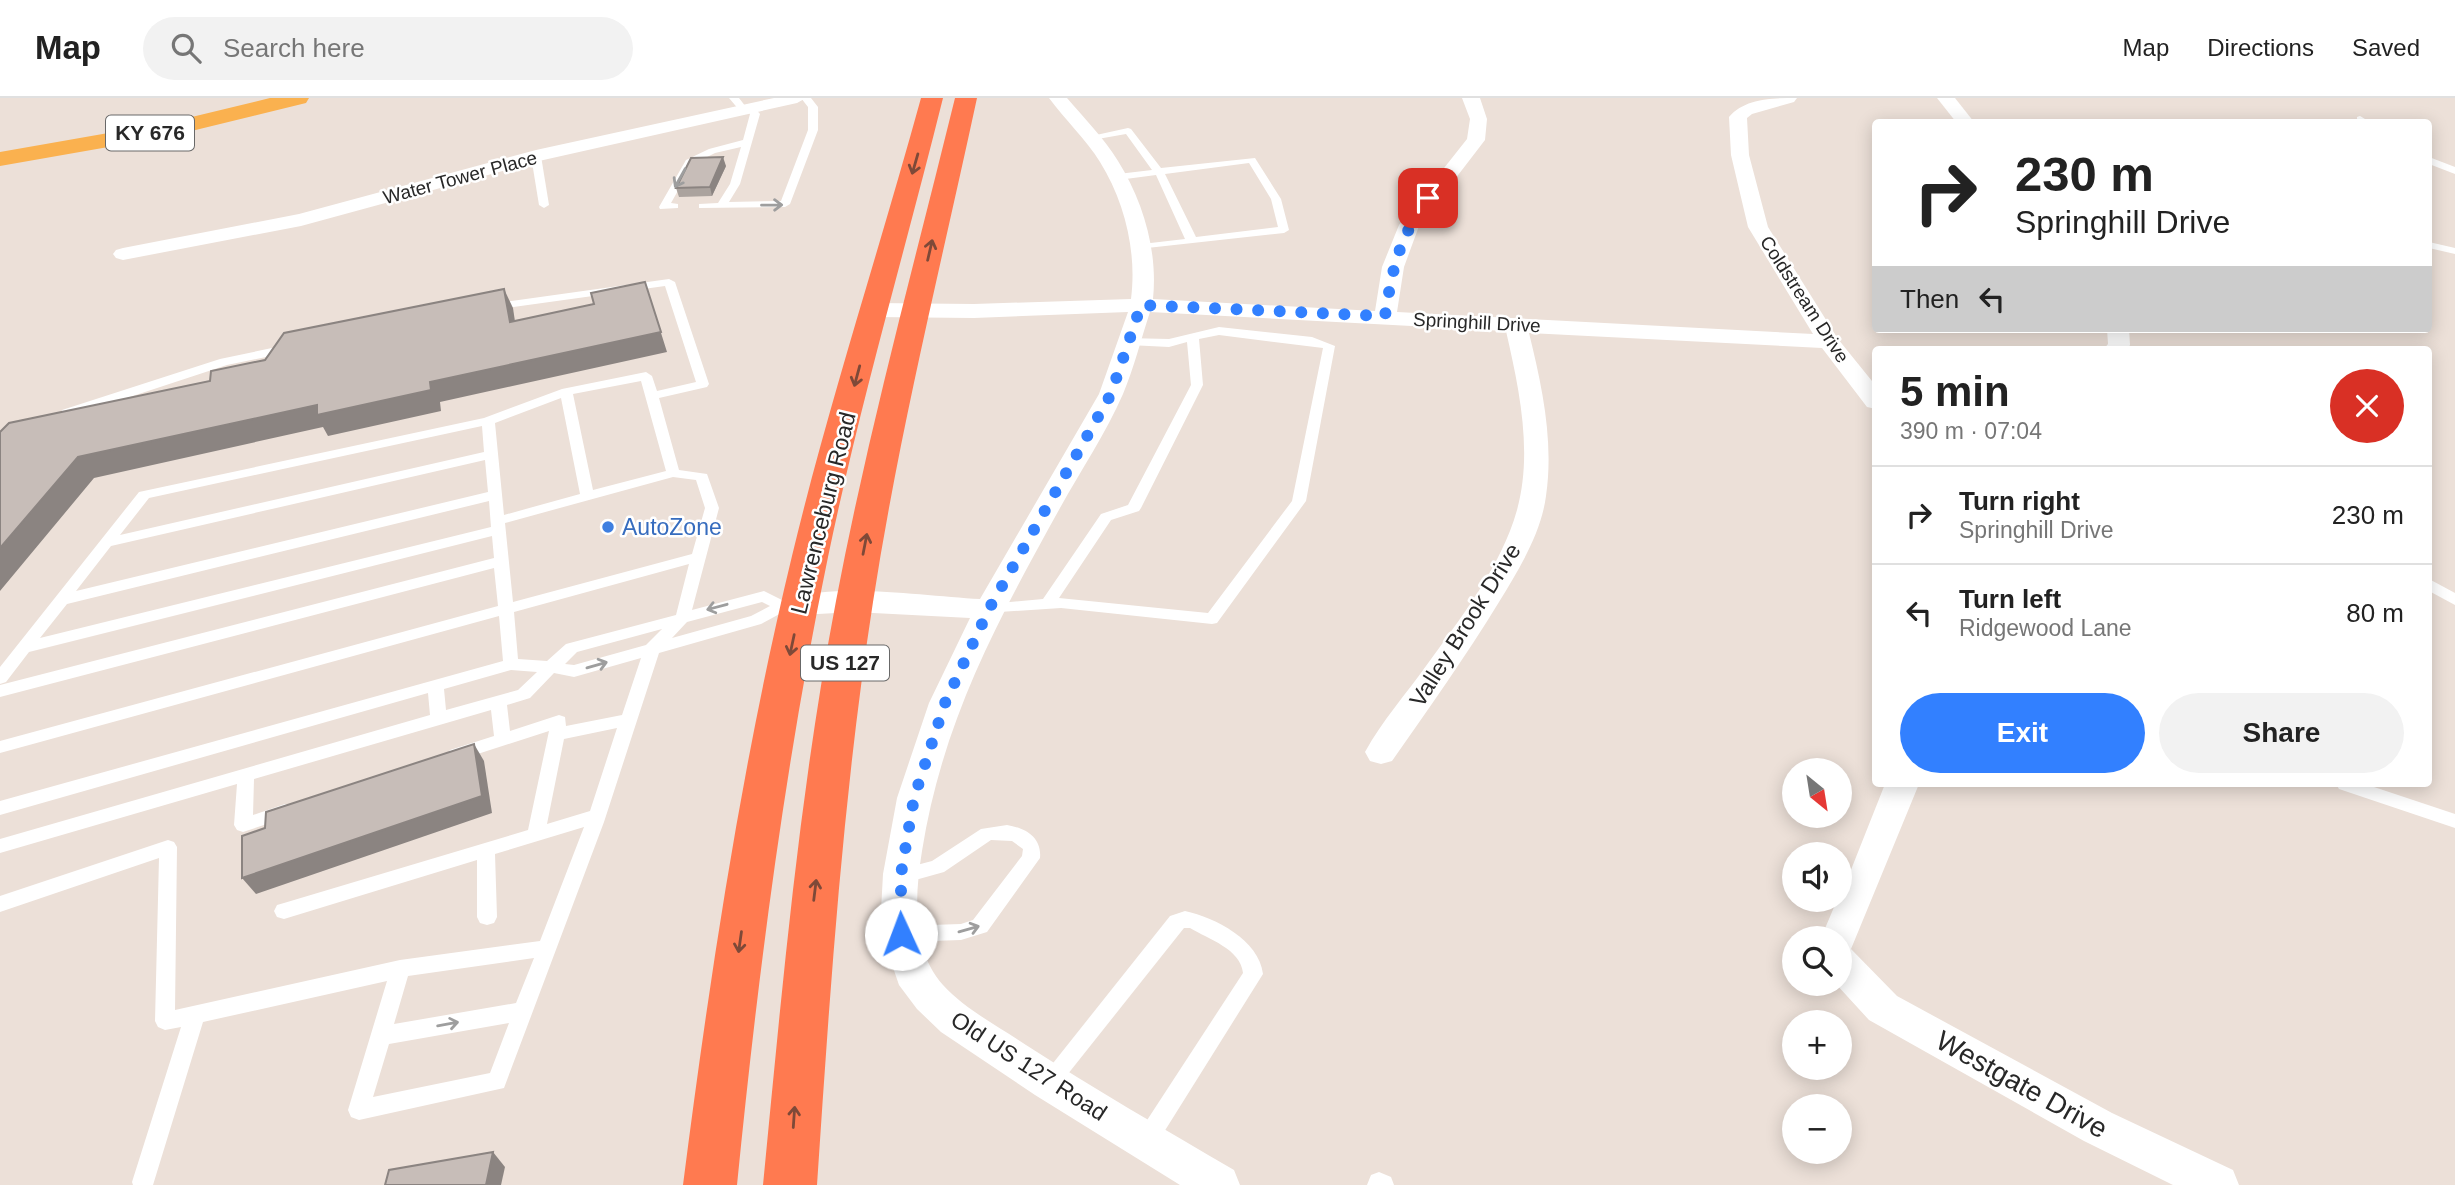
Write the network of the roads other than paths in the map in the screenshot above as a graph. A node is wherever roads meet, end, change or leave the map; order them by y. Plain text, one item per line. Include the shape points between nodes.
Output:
1 (242, 98) edge
2 (298, 98) edge
3 (797, 98) edge
4 (806, 98) edge
5 (932, 98) edge
6 (966, 98) edge
7 (1058, 98) edge
8 (1471, 98) edge
9 (1788, 98) edge
10 (1946, 98) edge
11 (742, 105) edge
12 (1963, 119) edge
13 (1092, 137) junction
14 (747, 142) junction
15 (0, 144) edge
16 (536, 156) junction
17 (0, 159) edge
18 (2432, 161) edge
19 (2455, 170) edge
20 (1159, 172) junction
21 (1118, 177) junction
22 (544, 205) dead end
23 (722, 205) junction
24 (674, 206) dead end
25 (703, 206) dead end
26 (1192, 241) junction
27 (2432, 246) edge
28 (1142, 247) junction
29 (2455, 251) edge
30 (123, 254) dead end
31 (1141, 305) junction
32 (482, 309) edge
33 (874, 310) junction
34 (917, 311) junction
35 (1385, 316) junction
36 (1516, 324) junction
37 (1193, 337) junction
38 (1129, 341) junction
39 (1829, 342) junction
40 (305, 345) edge
41 (566, 393) junction
42 (1872, 393) edge
43 (652, 396) junction
44 (51, 420) edge
45 (488, 421) junction
46 (490, 455) junction
47 (673, 473) junction
48 (494, 495) junction
49 (587, 496) junction
50 (497, 526) junction
51 (105, 544) junction
52 (698, 557) junction
53 (502, 561) junction
54 (2432, 586) edge
55 (61, 600) junction
56 (2455, 600) edge
57 (854, 602) junction
58 (1048, 603) junction
59 (791, 606) junction
60 (508, 608) junction
61 (989, 609) junction
62 (683, 617) junction
63 (23, 648) junction
64 (652, 649) junction
65 (510, 664) junction
66 (551, 667) junction
67 (0, 678) edge
68 (435, 686) junction
69 (0, 691) edge
70 (498, 702) junction
71 (439, 719) junction
72 (629, 720) junction
73 (557, 734) junction
74 (503, 739) junction
75 (0, 747) edge
76 (1381, 752) dead end
77 (438, 761) edge
78 (246, 775) junction
79 (1901, 787) edge
80 (2354, 787) edge
81 (308, 803) edge
82 (0, 808) edge
83 (597, 816) junction
84 (2455, 821) edge
85 (536, 834) junction
86 (0, 846) edge
87 (486, 850) junction
88 (901, 876) junction
89 (0, 904) edge
90 (284, 911) dead end
91 (486, 917) dead end
92 (1844, 926) edge
93 (901, 934) junction
94 (548, 948) junction
95 (400, 969) junction
96 (1852, 976) edge
97 (524, 1011) junction
98 (195, 1015) junction
99 (381, 1036) junction
100 (1049, 1082) junction
101 (1146, 1141) junction
102 (142, 1182) dead end
103 (710, 1185) edge
104 (790, 1185) edge
105 (1219, 1185) edge
106 (1378, 1185) edge
107 (1383, 1185) edge
108 (2218, 1185) edge

1 - 15 main road, KY 676
2 - 17 main road, KY 676 via 148,133
3 - 11 street, Water Tower Place
23 -> 4 lane via 785,204 813,130 813,107
5 -> 33 highway, Lawrenceburg Road / US 127
34 -> 6 highway, Lawrenceburg Road / US 127
7 - 13 street, Old US 127 Road
8 - 35 street via 1478,114 1476,140 1409,225 1393,267
9 - 39 street, Coldstream Drive via 1746,110 1738,117 1740,155 1758,227
10 - 12 street
11 - 14 lane via 755,114
11 - 16 street, Water Tower Place
13 - 20 lane via 1128,131
13 - 21 street, Old US 127 Road
14 - 23 lane via 735,184
14 -> 24 lane via 689,162 664,206
16 - 22 lane
16 - 30 street, Water Tower Place via 301,220
18 - 19 lane
20 - 21 lane
20 - 26 lane
20 - 26 lane via 1252,160 1276,199 1284,230
21 - 28 street, Old US 127 Road
23 - 25 lane
26 - 28 lane
27 - 29 lane
28 - 31 street, Old US 127 Road
31 - 34 street, Springhill Drive
31 - 35 street, Springhill Drive
31 - 38 street, Old US 127 Road
32 - 43 lane via 669,282 704,384
33 - 34 street, Springhill Drive
33 -> 59 highway, Lawrenceburg Road / US 127 via 818,523
57 -> 34 highway, Lawrenceburg Road / US 127
35 - 36 street, Springhill Drive
36 - 39 street, Springhill Drive
36 - 76 street, Valley Brook Drive via 1535,456 1527,522 1474,620
37 - 38 lane via 1169,343
37 - 58 lane via 1197,384 1134,508 1106,517
37 - 58 lane via 1219,331 1329,346 1299,501 1212,619
38 - 61 street, Old US 127 Road via 1111,394
39 - 42 street, Coldstream Drive
40 - 44 lane via 224,362
41 - 43 lane via 646,376
41 - 45 lane
41 - 49 lane
43 - 47 lane
45 - 46 lane
45 - 51 lane via 144,495
46 - 48 lane
46 - 51 lane
47 - 49 lane
47 - 52 lane via 702,477 712,508
48 - 50 lane
48 - 55 lane
49 - 50 lane
50 - 53 lane
50 - 63 lane
51 - 55 lane
52 - 60 lane
52 - 62 lane
53 - 60 lane
53 - 69 lane
54 - 56 lane
55 - 63 lane
57 - 59 street
57 - 61 street
104 -> 57 highway, Lawrenceburg Road / US 127 via 814,892
58 - 61 lane
59 -> 62 lane via 764,596
59 - 64 lane
59 -> 103 highway, Lawrenceburg Road / US 127 via 742,923
60 - 65 lane
60 - 75 lane
61 - 88 street, Old US 127 Road via 923,763
62 - 64 lane
62 - 66 lane via 572,648
63 - 67 lane
66 -> 64 lane via 574,671
64 - 72 lane
65 - 66 lane
65 - 68 lane
66 - 70 lane via 524,694
68 - 71 lane
68 - 82 lane
70 - 71 lane
70 - 74 lane
71 - 78 lane
72 - 73 lane
72 - 83 lane
73 - 74 lane via 559,721
73 - 85 lane
74 - 77 lane
78 - 81 lane via 243,825
78 - 86 lane
79 - 92 street
80 - 84 lane
83 - 85 lane
83 - 94 lane
85 - 87 lane
87 - 90 lane
87 - 91 lane
88 - 93 street, Old US 127 Road
93 -> 88 lane via 961,932 980,926 1031,858 1032,848 1017,834 995,832 937,867
89 - 98 lane via 168,847 165,1021
93 - 100 street, Old US 127 Road via 912,973 930,997 955,1020
94 - 95 lane
94 - 97 lane
95 - 98 lane
95 - 99 lane
96 - 108 street, Westgate Drive via 1883,1008 2098,1127
99 -> 97 lane
97 - 99 lane via 497,1081 359,1110
98 - 102 lane
100 - 101 street, Old US 127 Road
100 - 101 lane via 1177,922 1194,921 1247,953 1253,974
101 - 105 street, Old US 127 Road
106 - 107 lane

